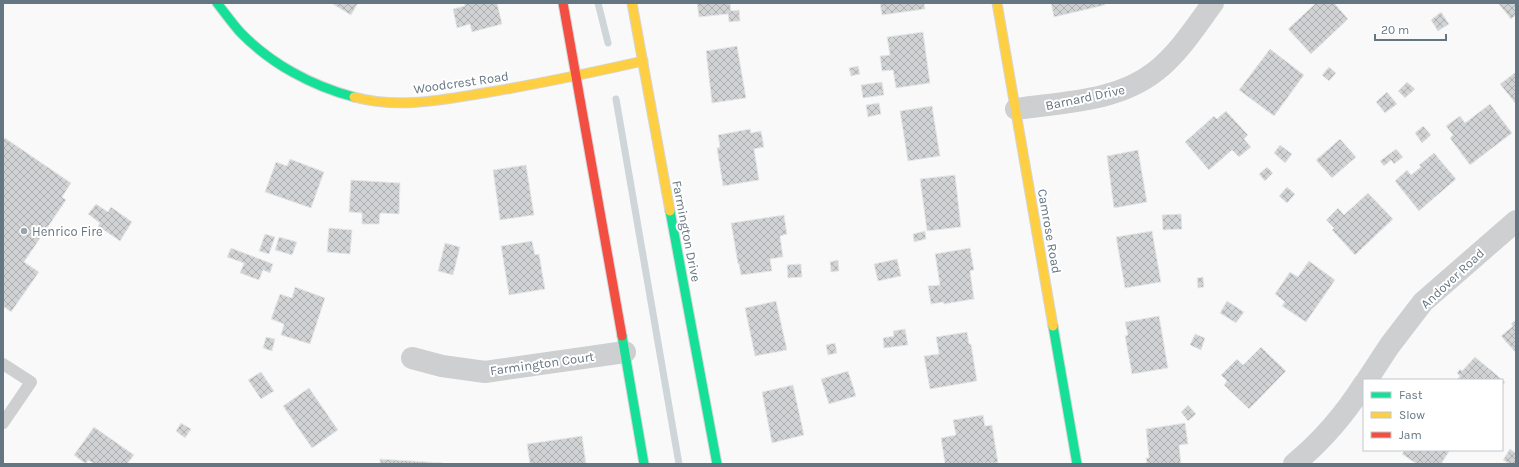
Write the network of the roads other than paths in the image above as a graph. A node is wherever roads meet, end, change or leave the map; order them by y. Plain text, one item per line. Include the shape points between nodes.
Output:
1 (217, 3) edge
2 (564, 3) edge
3 (632, 3) edge
4 (997, 3) edge
5 (1213, 3) edge
6 (643, 61) junction
7 (577, 76) junction
8 (1016, 109) junction
9 (1516, 221) edge
10 (624, 352) junction
11 (412, 358) dead end
12 (3, 364) edge
13 (1368, 379) edge
14 (1363, 386) edge
15 (3, 423) edge
16 (644, 464) edge
17 (717, 464) edge
18 (1077, 464) edge
19 (1294, 464) edge

1 - 7 street, Woodcrest Road via 241,33 273,60 300,77 330,90 365,100 404,103 454,99
2 - 7 street
3 - 6 street, Farmington Drive
4 - 8 street, Camrose Road
5 - 8 street, Barnard Drive via 1176,52 1156,71 1132,87 1088,99
6 - 7 street, Woodcrest Road
6 - 17 street, Farmington Drive
7 - 10 street
8 - 18 street, Camrose Road
9 - 13 street, Andover Road via 1423,302
10 - 11 street, Farmington Court via 485,372 442,366
10 - 16 street
12 - 15 lane via 31,382
14 - 19 street via 1348,408 1311,450

